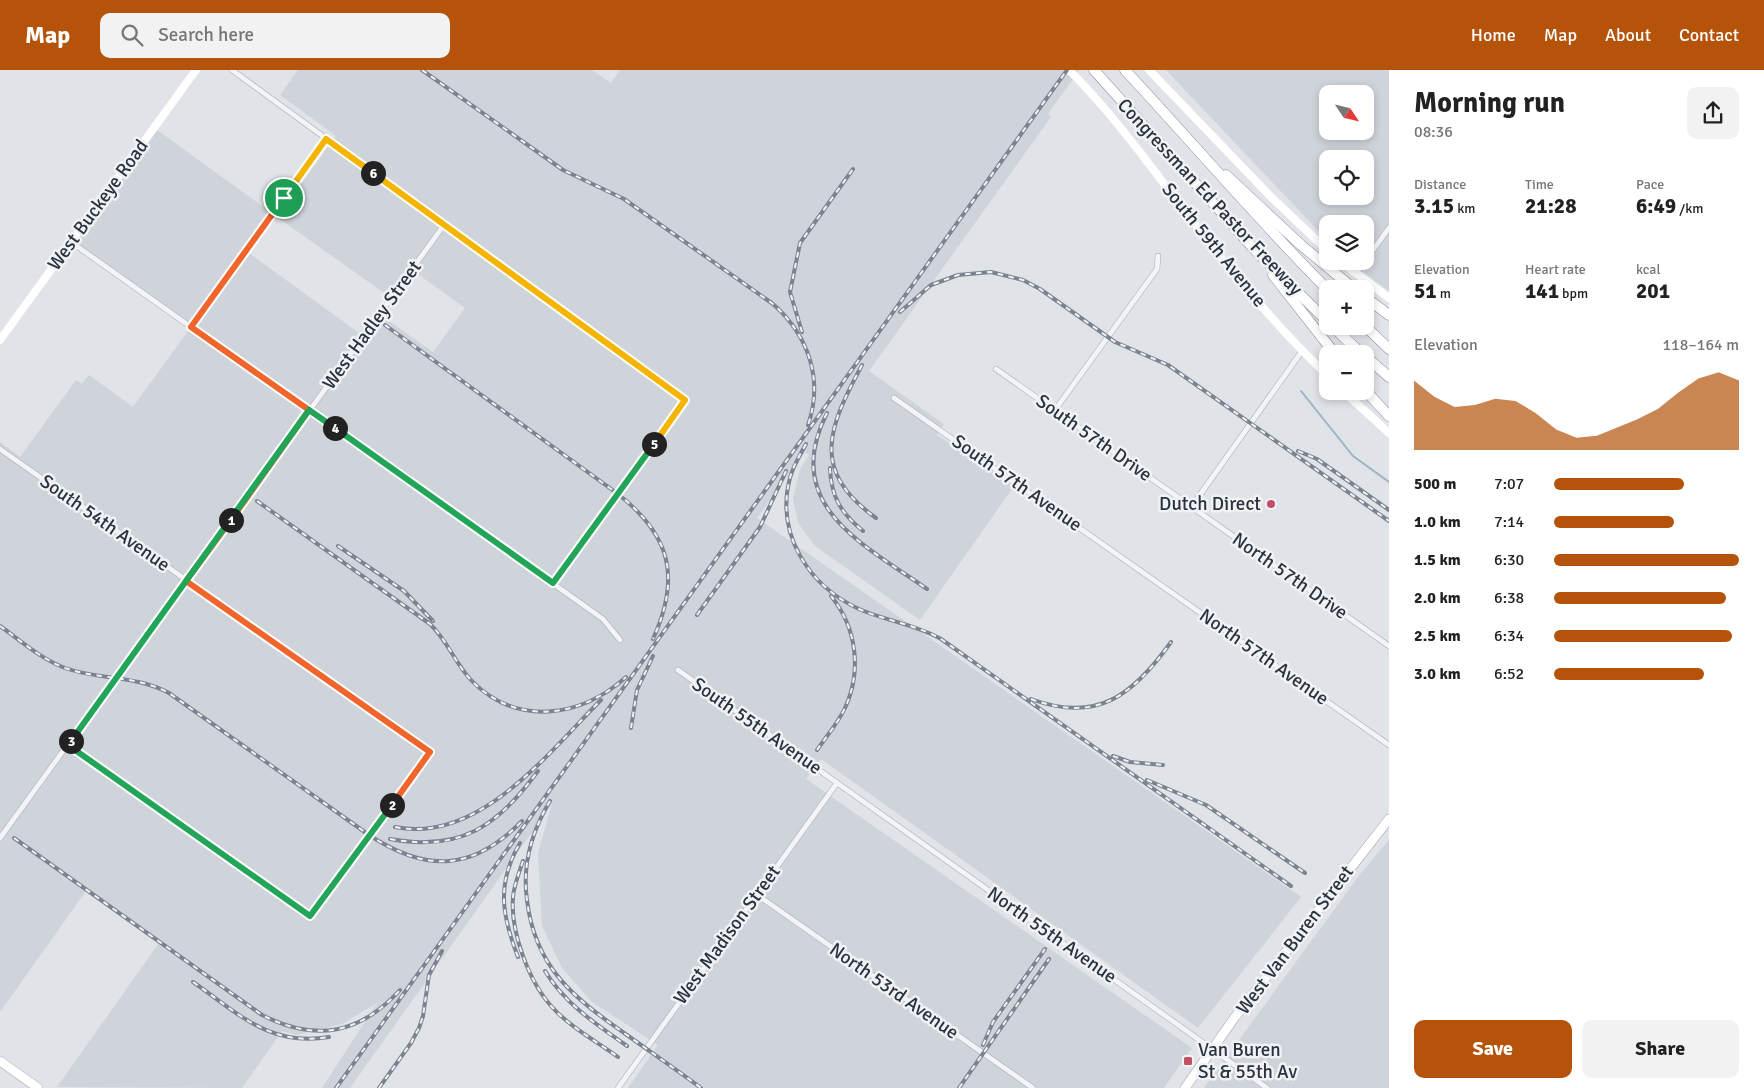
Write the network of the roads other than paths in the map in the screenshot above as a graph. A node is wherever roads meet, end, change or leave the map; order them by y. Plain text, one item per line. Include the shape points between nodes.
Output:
1 (196, 70) edge
2 (232, 70) edge
3 (1069, 70) edge
4 (1125, 70) edge
5 (1149, 70) edge
6 (1096, 72) edge
7 (326, 139) junction
8 (1211, 164) junction
9 (444, 225) junction
10 (1389, 228) edge
11 (71, 242) junction
12 (1319, 242) edge
13 (1374, 249) edge
14 (1255, 250) junction
15 (1158, 256) dead end
16 (1351, 270) edge
17 (1359, 270) edge
18 (1356, 274) junction
19 (1343, 280) edge
20 (1319, 281) edge
21 (1389, 298) edge
22 (1374, 304) edge
23 (1319, 313) edge
24 (1389, 315) edge
25 (191, 327) junction
26 (1342, 335) edge
27 (1374, 335) edge
28 (0, 340) edge
29 (1328, 345) edge
30 (1353, 345) edge
31 (1389, 349) edge
32 (1302, 350) junction
33 (1374, 364) edge
34 (1319, 367) edge
35 (996, 369) dead end
36 (1389, 377) edge
37 (894, 398) dead end
38 (1353, 400) edge
39 (1374, 400) edge
40 (309, 410) junction
41 (1055, 410) junction
42 (1389, 416) edge
43 (1389, 433) edge
44 (0, 449) edge
45 (1192, 506) junction
46 (1139, 569) joint
47 (186, 581) junction
48 (553, 583) junction
49 (620, 640) dead end
50 (1389, 646) edge
51 (678, 670) dead end
52 (68, 745) junction
53 (1389, 745) edge
54 (837, 783) junction
55 (1389, 819) edge
56 (0, 838) edge
57 (756, 894) junction
58 (1212, 1048) junction
59 (0, 1061) edge
60 (38, 1088) edge
61 (618, 1088) edge
62 (1033, 1088) edge
63 (1185, 1088) edge
64 (1267, 1088) edge

1 - 11 main road, West Buckeye Road
2 - 7 street
3 - 32 main road, South 59th Avenue via 1132,140 1212,247
4 - 8 highway, Congressman Ed Pastor Freeway
5 - 12 main road
6 - 14 highway, Congressman Ed Pastor Freeway
7 - 9 street
7 - 25 street
8 - 19 highway
8 - 20 highway, Congressman Ed Pastor Freeway
9 - 40 street, West Hadley Street
9 - 48 street via 685,400
10 - 13 street
11 - 25 street
11 - 28 main road, West Buckeye Road
14 - 23 highway, Congressman Ed Pastor Freeway
14 - 29 highway
15 - 41 street via 1158,269
16 - 18 main road
17 - 18 street
18 - 21 main road
22 - 24 highway
25 - 40 street
26 - 30 highway
27 - 31 highway
32 - 34 main road, South 59th Avenue
32 - 45 street
33 - 36 highway
35 - 41 street, South 57th Drive
37 - 46 street, South 57th Avenue
38 - 43 main road
39 - 42 highway
40 - 47 street, West Hadley Street
40 - 48 street
41 - 45 street, South 57th Drive
44 - 47 street, South 54th Avenue
45 - 50 street, North 57th Drive
46 - 53 street, North 57th Avenue
47 - 52 street, West Hadley Street
47 - 52 street, South 54th Avenue via 430,752 310,916
48 - 49 street via 603,619
51 - 54 street, South 55th Avenue
52 - 56 street, West Hadley Street
54 - 57 street, West Madison Street
54 - 58 street, North 55th Avenue
55 - 58 main road, West Van Buren Street
57 - 61 street, West Madison Street
57 - 62 street, North 53rd Avenue
58 - 63 main road, West Van Buren Street
58 - 64 street, North 55th Avenue
59 - 60 main road

